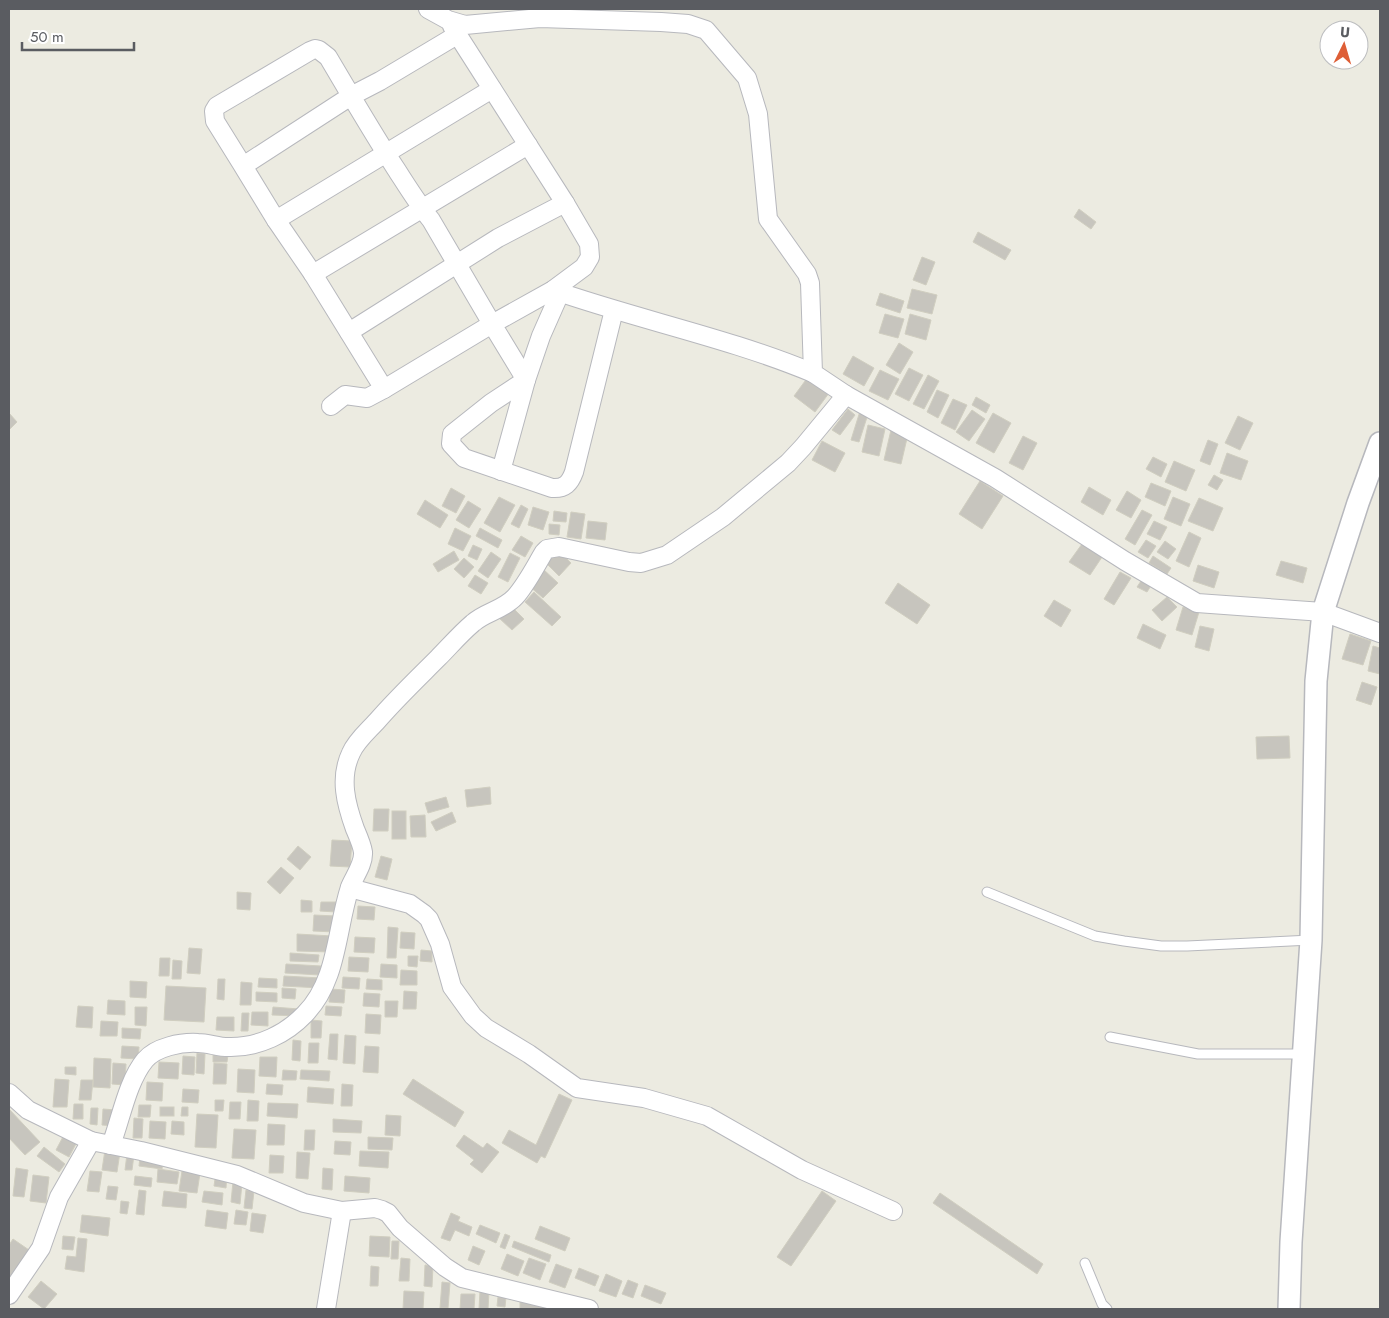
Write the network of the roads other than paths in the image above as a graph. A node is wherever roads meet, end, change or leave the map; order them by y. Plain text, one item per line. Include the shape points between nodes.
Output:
1 (428, 9) edge
2 (453, 27) junction
3 (492, 89) junction
4 (352, 96) junction
5 (528, 145) junction
6 (386, 152) junction
7 (243, 166) junction
8 (565, 203) junction
9 (422, 209) junction
10 (276, 220) junction
11 (456, 264) junction
12 (313, 274) junction
13 (557, 291) junction
14 (614, 310) junction
15 (492, 324) junction
16 (349, 332) junction
17 (813, 373) junction
18 (526, 380) junction
19 (384, 389) junction
20 (846, 395) junction
21 (331, 406) dead end
22 (1380, 443) edge
23 (501, 471) junction
24 (1324, 612) junction
25 (1380, 633) edge
26 (350, 888) junction
27 (987, 892) dead end
28 (1311, 940) junction
29 (1110, 1037) dead end
30 (1304, 1054) junction
31 (9, 1093) edge
32 (91, 1141) junction
33 (111, 1145) junction
34 (342, 1211) junction
35 (892, 1211) dead end
36 (1085, 1263) dead end
37 (9, 1295) edge
38 (326, 1309) edge
39 (588, 1309) edge
40 (1107, 1309) edge
41 (1289, 1309) edge

1 - 2 street
2 - 3 street
2 - 4 street via 380,81
2 - 17 street via 540,18 661,22 688,24 706,30 747,78 751,90 758,114 768,219 810,283
3 - 5 street
3 - 6 street
4 - 6 street
4 - 7 street
4 - 7 street via 328,57 314,49 217,106 213,116
5 - 8 street
5 - 9 street
6 - 9 street
6 - 10 street
7 - 10 street
8 - 11 street
8 - 13 street via 589,244 590,257 584,267
9 - 11 street
9 - 12 street
10 - 12 street
11 - 15 street
11 - 16 street
12 - 16 street
13 - 14 street
13 - 15 street
13 - 18 street
14 - 17 street via 748,349
14 - 23 street via 571,479 566,486 552,488
15 - 18 street
15 - 19 street
16 - 19 street
17 - 20 street
18 - 23 street
18 - 23 street via 491,403 450,439 453,448 464,458
19 - 21 street via 367,398 345,395
20 - 24 street via 995,478 1197,603
20 - 26 street via 788,463 723,516 667,555 640,563 559,547 547,549 516,596 474,622 386,711 351,752 344,784 363,856
22 - 24 street
24 - 25 street
24 - 28 street via 1316,681
26 - 33 street via 333,960 314,1004 306,1013 279,1034 246,1046 231,1048 188,1043 154,1053 146,1059 131,1085
26 - 35 street via 410,904 424,914 440,944 452,987 473,1016 577,1088 644,1098 707,1116 802,1170
27 - 28 lane via 1095,936 1124,941 1187,946
28 - 30 street
29 - 30 lane via 1198,1054
30 - 41 street
31 - 32 street via 28,1110
32 - 33 street
32 - 37 street via 59,1196 41,1248
33 - 34 street via 237,1176 295,1201
34 - 38 street
34 - 39 street via 375,1208 388,1213 400,1228 462,1278
36 - 40 lane

